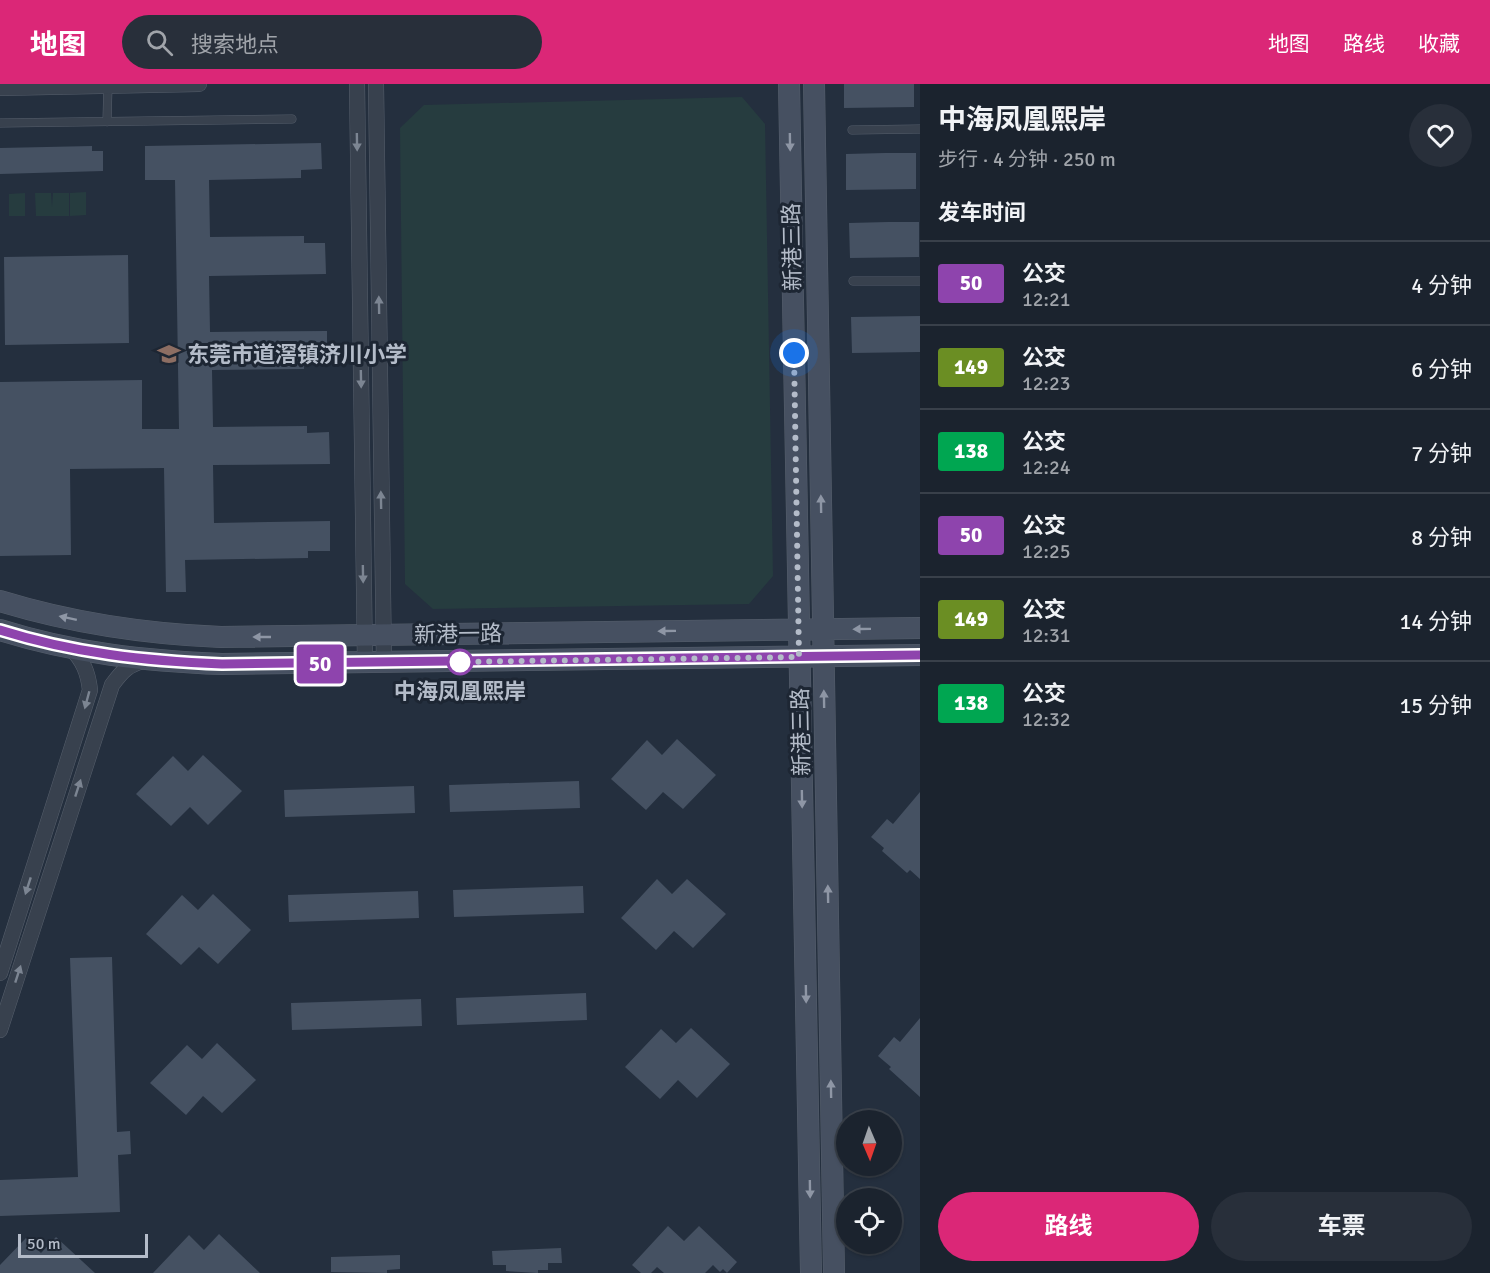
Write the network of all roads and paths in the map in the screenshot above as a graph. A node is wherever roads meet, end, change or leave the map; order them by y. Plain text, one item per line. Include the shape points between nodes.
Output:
1 (199, 84) edge
2 (357, 84) edge
3 (376, 84) edge
4 (789, 84) edge
5 (814, 84) edge
6 (108, 85) edge
7 (0, 88) edge
8 (292, 119) dead end
9 (107, 122) junction
10 (0, 123) edge
11 (920, 129) edge
12 (852, 130) dead end
13 (853, 281) dead end
14 (920, 281) edge
15 (0, 601) edge
16 (920, 628) edge
17 (799, 629) junction
18 (823, 629) junction
19 (0, 630) edge
20 (374, 636) junction
21 (70, 648) junction
22 (920, 655) edge
23 (799, 657) junction
24 (824, 657) junction
25 (148, 660) junction
26 (374, 663) junction
27 (0, 973) edge
28 (0, 1030) edge
29 (811, 1273) edge
30 (834, 1273) edge

1 - 6 street
2 -> 20 street
20 -> 3 street
4 -> 17 street, 新港三路
18 -> 5 street, 新港三路
6 - 7 street
6 - 9 lane
8 - 9 lane
9 - 10 lane
11 - 12 lane
13 - 14 lane
20 -> 15 street, 新港一路 via 176,635 114,628
16 -> 18 street, 新港一路
17 - 18 street, 新港一路
17 -> 20 street, 新港一路
17 - 23 street, 新港三路
18 - 24 street, 新港三路
19 - 21 street, 新港一路
20 - 26 street
21 - 25 street, 新港一路
21 -> 27 street via 82,660 90,690
22 - 24 street, 新港一路
23 - 24 street, 新港一路
23 - 26 street, 新港一路
23 -> 29 street, 新港三路
30 -> 24 street, 新港三路
25 - 26 street, 新港一路 via 222,664
28 -> 25 street via 112,685 130,665

